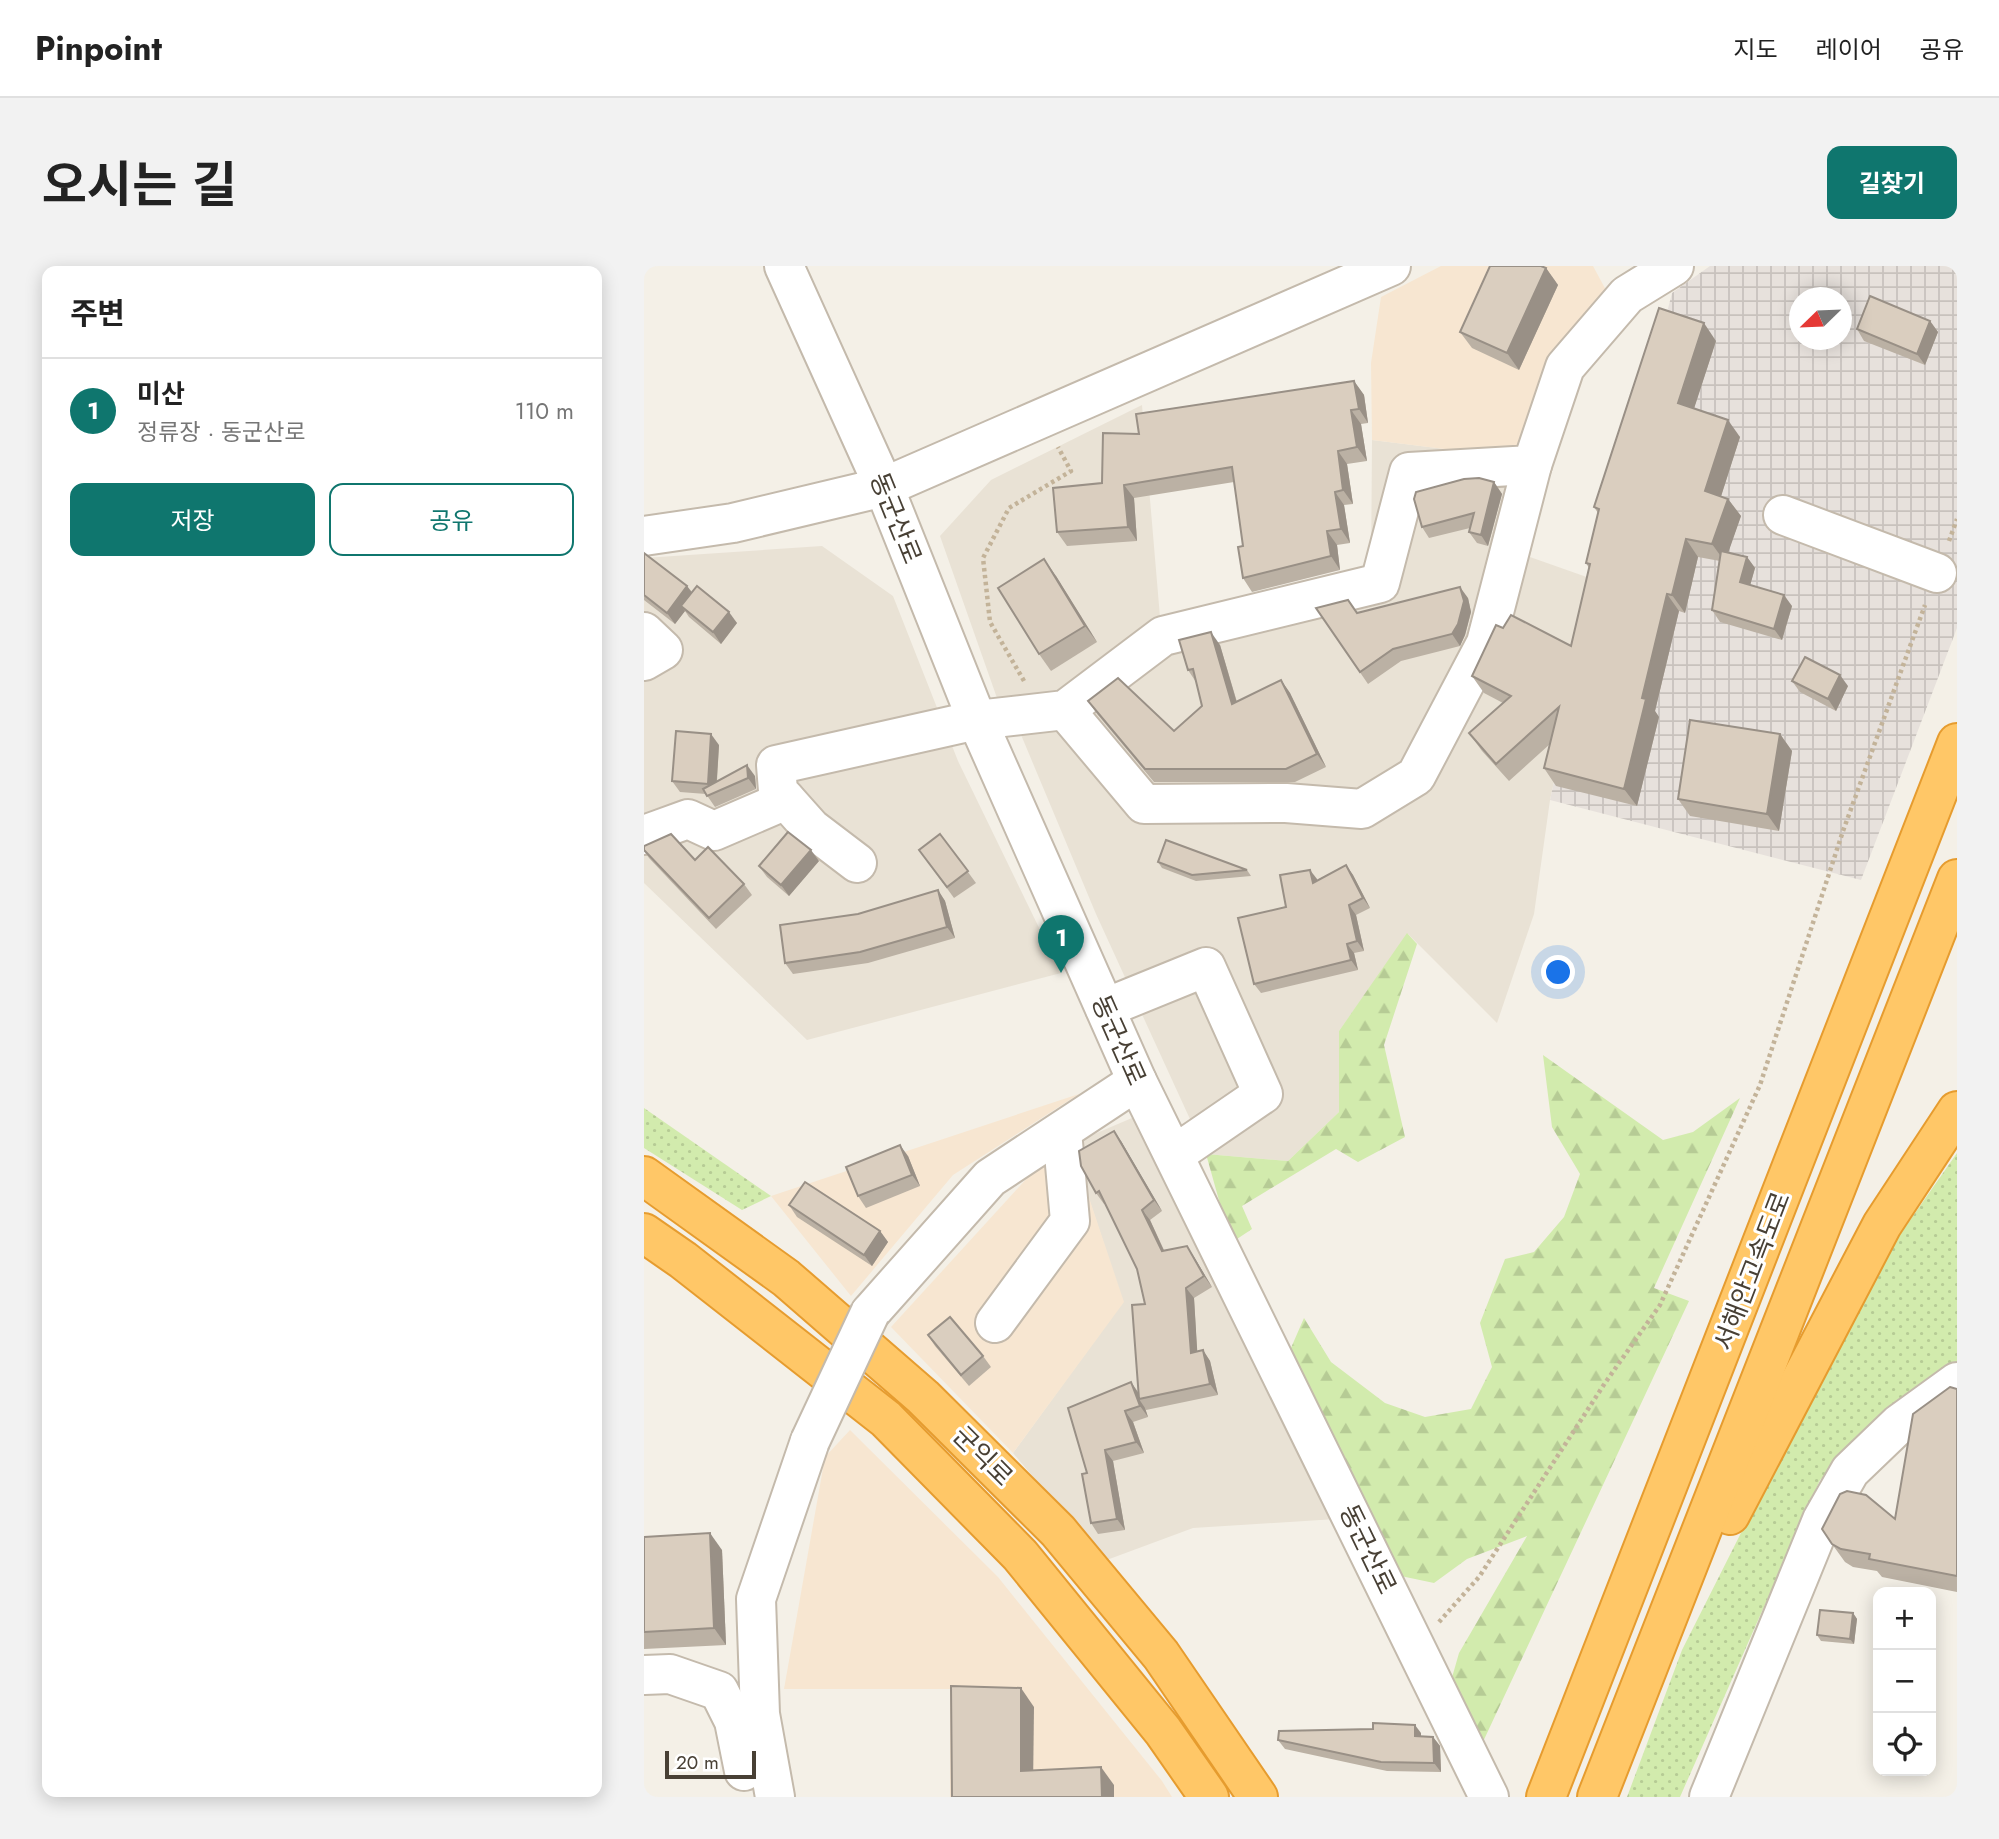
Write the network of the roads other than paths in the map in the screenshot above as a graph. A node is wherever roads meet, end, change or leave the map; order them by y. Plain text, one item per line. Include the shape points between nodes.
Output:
1 (784, 266) edge
2 (1391, 266) edge
3 (1674, 266) edge
4 (1532, 465) junction
5 (884, 487) junction
6 (1783, 515) dead end
7 (644, 536) edge
8 (1937, 573) road end
9 (644, 632) edge
10 (644, 661) edge
11 (1057, 711) junction
12 (977, 720) junction
13 (1957, 743) edge
14 (786, 800) junction
15 (644, 835) edge
16 (858, 863) dead end
17 (1957, 879) edge
18 (1105, 1008) junction
19 (1137, 1081) junction
20 (1957, 1111) edge
21 (1062, 1131) junction
22 (1174, 1155) junction
23 (644, 1176) edge
24 (644, 1233) edge
25 (995, 1323) dead end
26 (1957, 1382) edge
27 (644, 1675) edge
28 (1637, 1694) junction
29 (1553, 1782) edge
30 (749, 1797) edge
31 (775, 1797) edge
32 (1209, 1797) edge
33 (1258, 1797) edge
34 (1489, 1797) edge
35 (1597, 1797) edge
36 (1709, 1797) edge

1 - 5 street, 동군산로
2 - 5 street
3 - 4 street via 1627,295 1565,368
4 - 11 street via 1409,472 1380,583 1163,636
4 - 11 street via 1486,643 1416,776 1362,809 1286,803 1144,804
5 - 7 street via 733,523
5 - 12 street, 동군산로
6 - 8 street
9 - 10 street via 663,650
11 - 12 street
12 - 14 street via 776,765 778,791
12 - 18 street, 동군산로
13 - 29 highway, 서해안고속도로
14 - 15 street via 714,831 688,819
14 - 16 street via 811,828
17 - 28 highway, 서해안고속도로
18 - 19 street, 동군산로
18 - 22 street via 1206,967 1263,1094
19 - 21 street
19 - 22 street, 동군산로
20 - 28 highway via 1882,1225
21 - 25 street via 1070,1221
21 - 31 street, bridge via 990,1178 870,1312 810,1441 756,1599 760,1714
22 - 34 street, 동군산로
23 - 33 highway, 군익로 via 786,1278 923,1397 1058,1531 1161,1655
24 - 32 highway, 군익로 via 886,1419 1020,1555 1163,1731
26 - 36 street via 1899,1424 1850,1471 1822,1520
27 - 30 street via 670,1674 719,1691 734,1721
28 - 35 highway, 서해안고속도로

